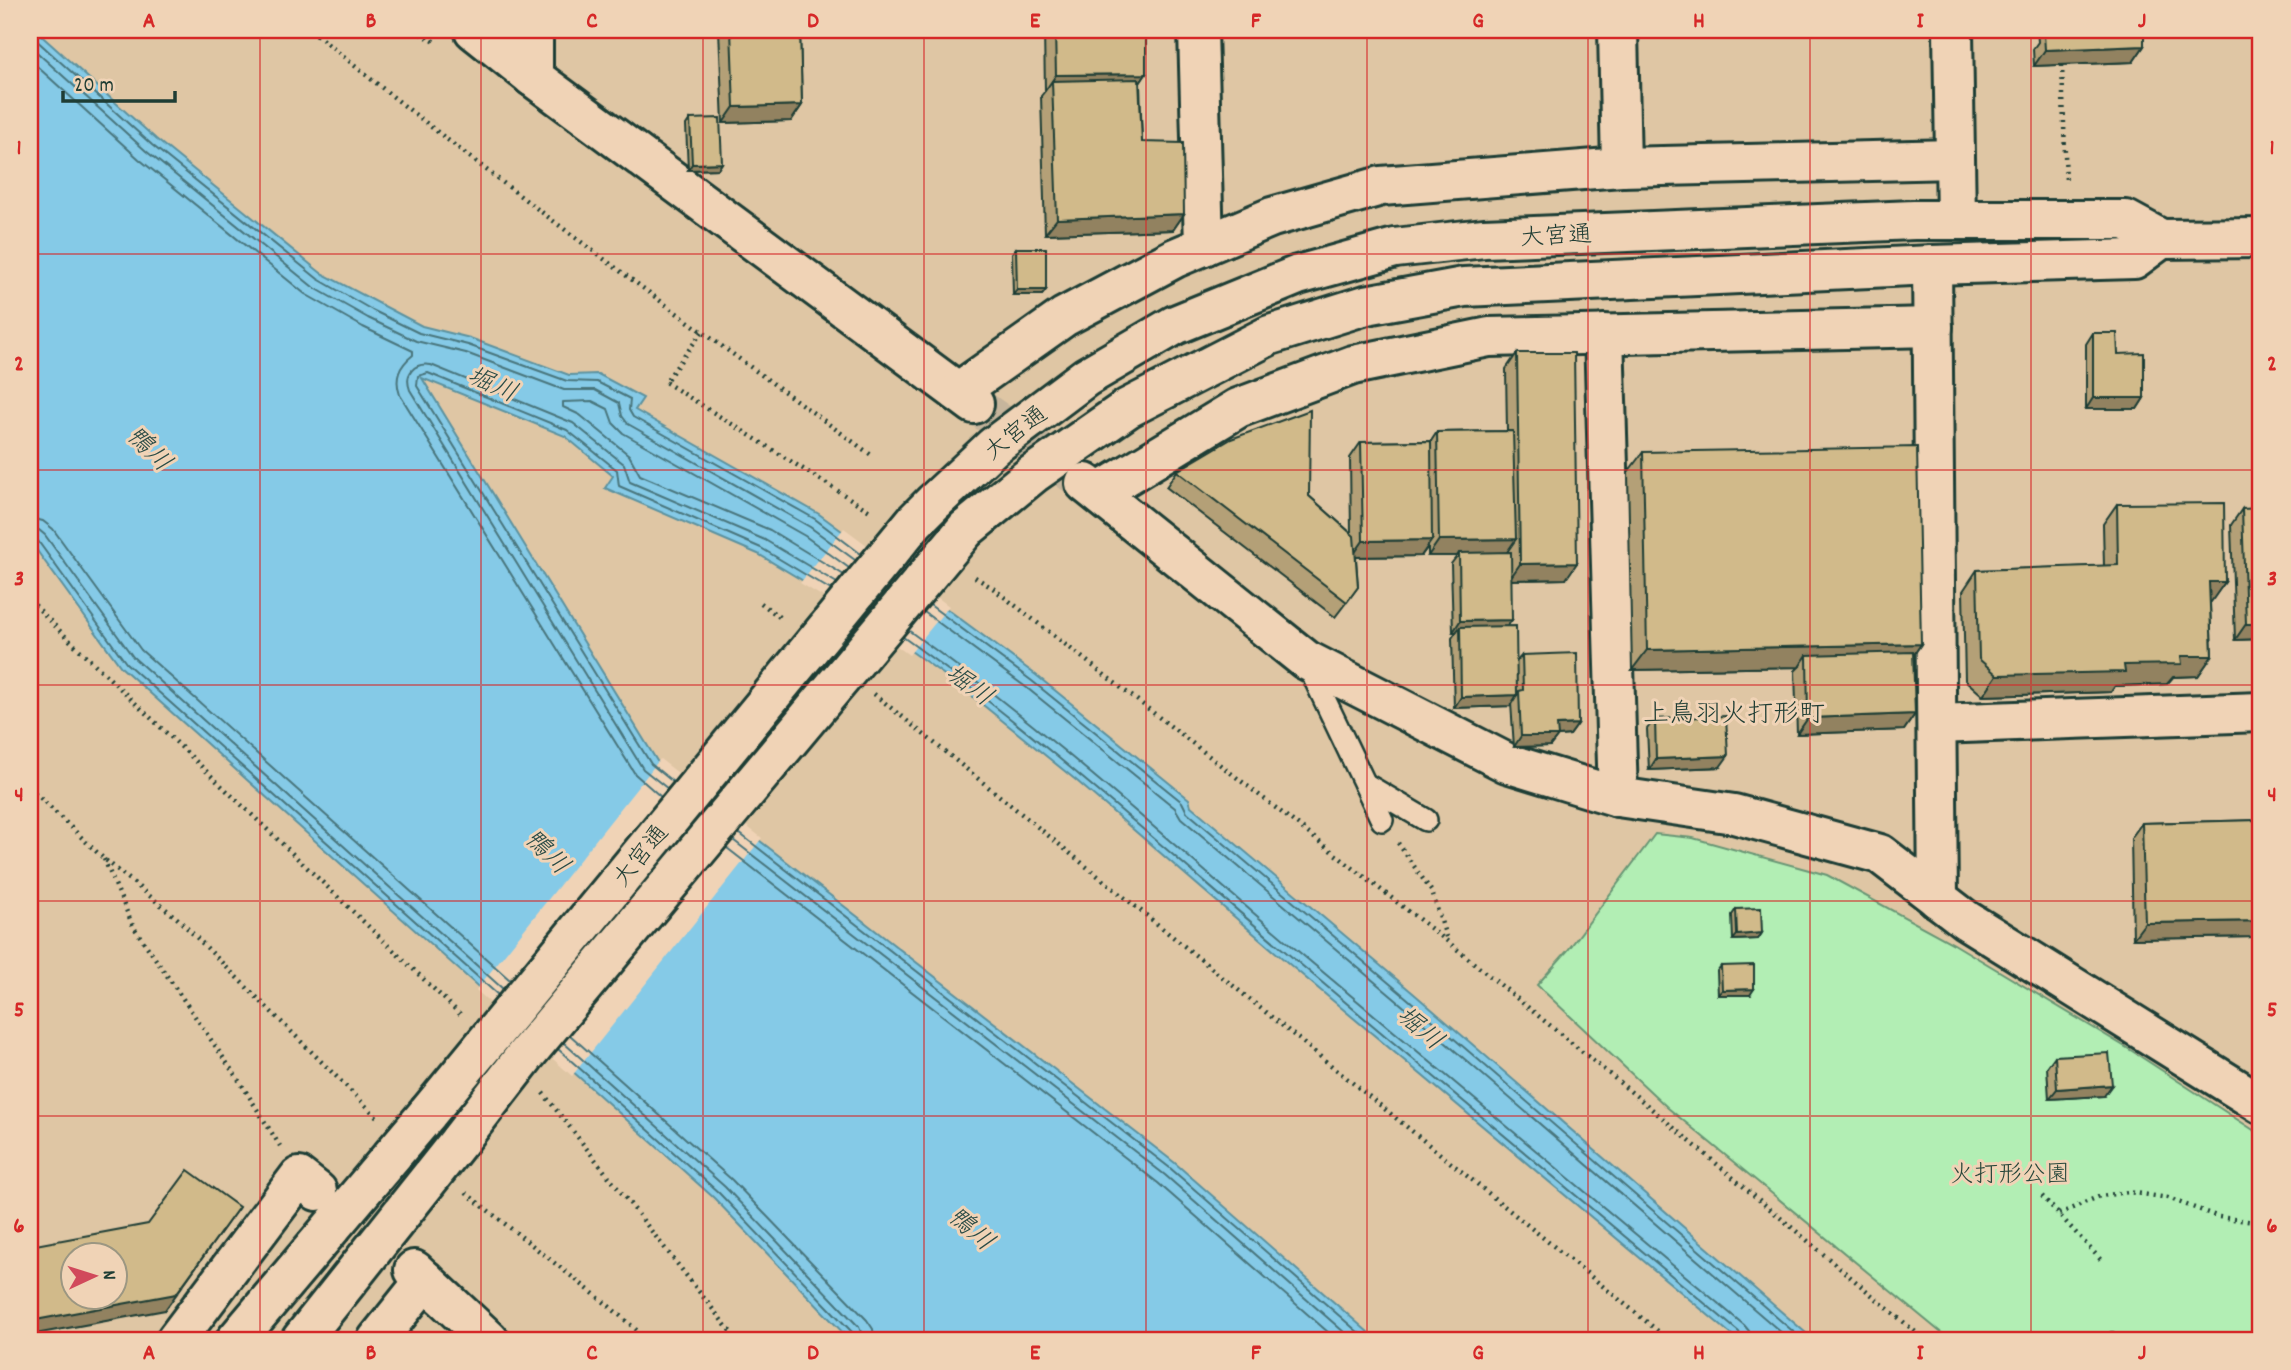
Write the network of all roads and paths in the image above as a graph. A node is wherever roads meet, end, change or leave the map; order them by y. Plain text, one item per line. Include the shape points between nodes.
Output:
1 (311, 30) edge
2 (474, 30) edge
3 (533, 30) edge
4 (1198, 30) edge
5 (1618, 30) edge
6 (1953, 30) edge
7 (2062, 65) edge
8 (533, 77) junction
9 (1954, 159) junction
10 (1621, 167) junction
11 (2065, 177) dead end
12 (1956, 220) junction
13 (2261, 238) edge
14 (2161, 239) junction
15 (1204, 246) junction
16 (1932, 265) junction
17 (1933, 327) junction
18 (702, 332) junction
19 (1604, 334) junction
20 (874, 457) dead end
21 (875, 514) dead end
22 (970, 574) dead end
23 (30, 600) edge
24 (761, 603) dead end
25 (783, 620) dead end
26 (1306, 660) junction
27 (869, 691) dead end
28 (2261, 712) edge
29 (1937, 724) junction
30 (1364, 784) junction
31 (30, 788) edge
32 (1618, 797) junction
33 (1382, 820) joint
34 (1426, 820) dead end
35 (103, 858) junction
36 (1938, 899) junction
37 (1447, 941) junction
38 (467, 1020) dead end
39 (536, 1087) dead end
40 (2261, 1104) edge
41 (383, 1123) dead end
42 (308, 1184) joint
43 (463, 1190) dead end
44 (2042, 1196) dead end
45 (2059, 1214) junction
46 (2261, 1223) edge
47 (2101, 1260) dead end
48 (2113, 1331) dead end
49 (176, 1340) edge
50 (236, 1340) edge
51 (301, 1340) edge
52 (377, 1340) edge
53 (489, 1340) edge
54 (649, 1340) edge
55 (737, 1340) edge
56 (1670, 1340) edge
57 (1924, 1340) edge
58 (2113, 1340) edge

1 - 18 path via 422,122
2 - 8 street
3 - 8 street
4 - 15 street
5 - 10 street
6 - 9 street
7 - 11 path
8 - 15 street via 966,398 1064,317
9 - 10 street
9 - 12 street
10 - 15 street via 1381,186 1272,217
12 - 14 street, 大宮通 via 2126,220
12 - 50 street, 大宮通, bridge via 1484,238 1395,248 1298,275 1175,325 1086,377 994,446 897,543
13 - 14 street, 大宮通
14 - 16 street, 大宮通 via 2134,259
16 - 17 street
16 - 51 street, 大宮通, bridge via 1464,287 1367,305 1270,335 1128,408 966,529 525,1056
17 - 19 street
17 - 29 street
18 - 20 path
18 - 21 path via 666,383
19 - 26 street via 1489,337 1353,365 1238,408 1091,488
19 - 32 street
22 - 37 path
23 - 38 path
24 - 25 path
26 - 30 lane
26 - 32 street via 1507,763
27 - 56 path
28 - 29 street
29 - 36 street
30 - 33 lane
30 - 34 lane
31 - 35 path
32 - 36 street via 1734,814 1880,854
33 - 37 path via 1432,892
35 - 41 path via 178,919
35 - 42 path via 133,926
36 - 40 street
37 - 57 path
39 - 55 path
42 - 49 street
43 - 54 path
44 - 45 path
45 - 46 path via 2100,1196 2129,1192 2168,1198 2219,1217
45 - 47 path
48 - 58 path
52 - 53 street via 419,1275

